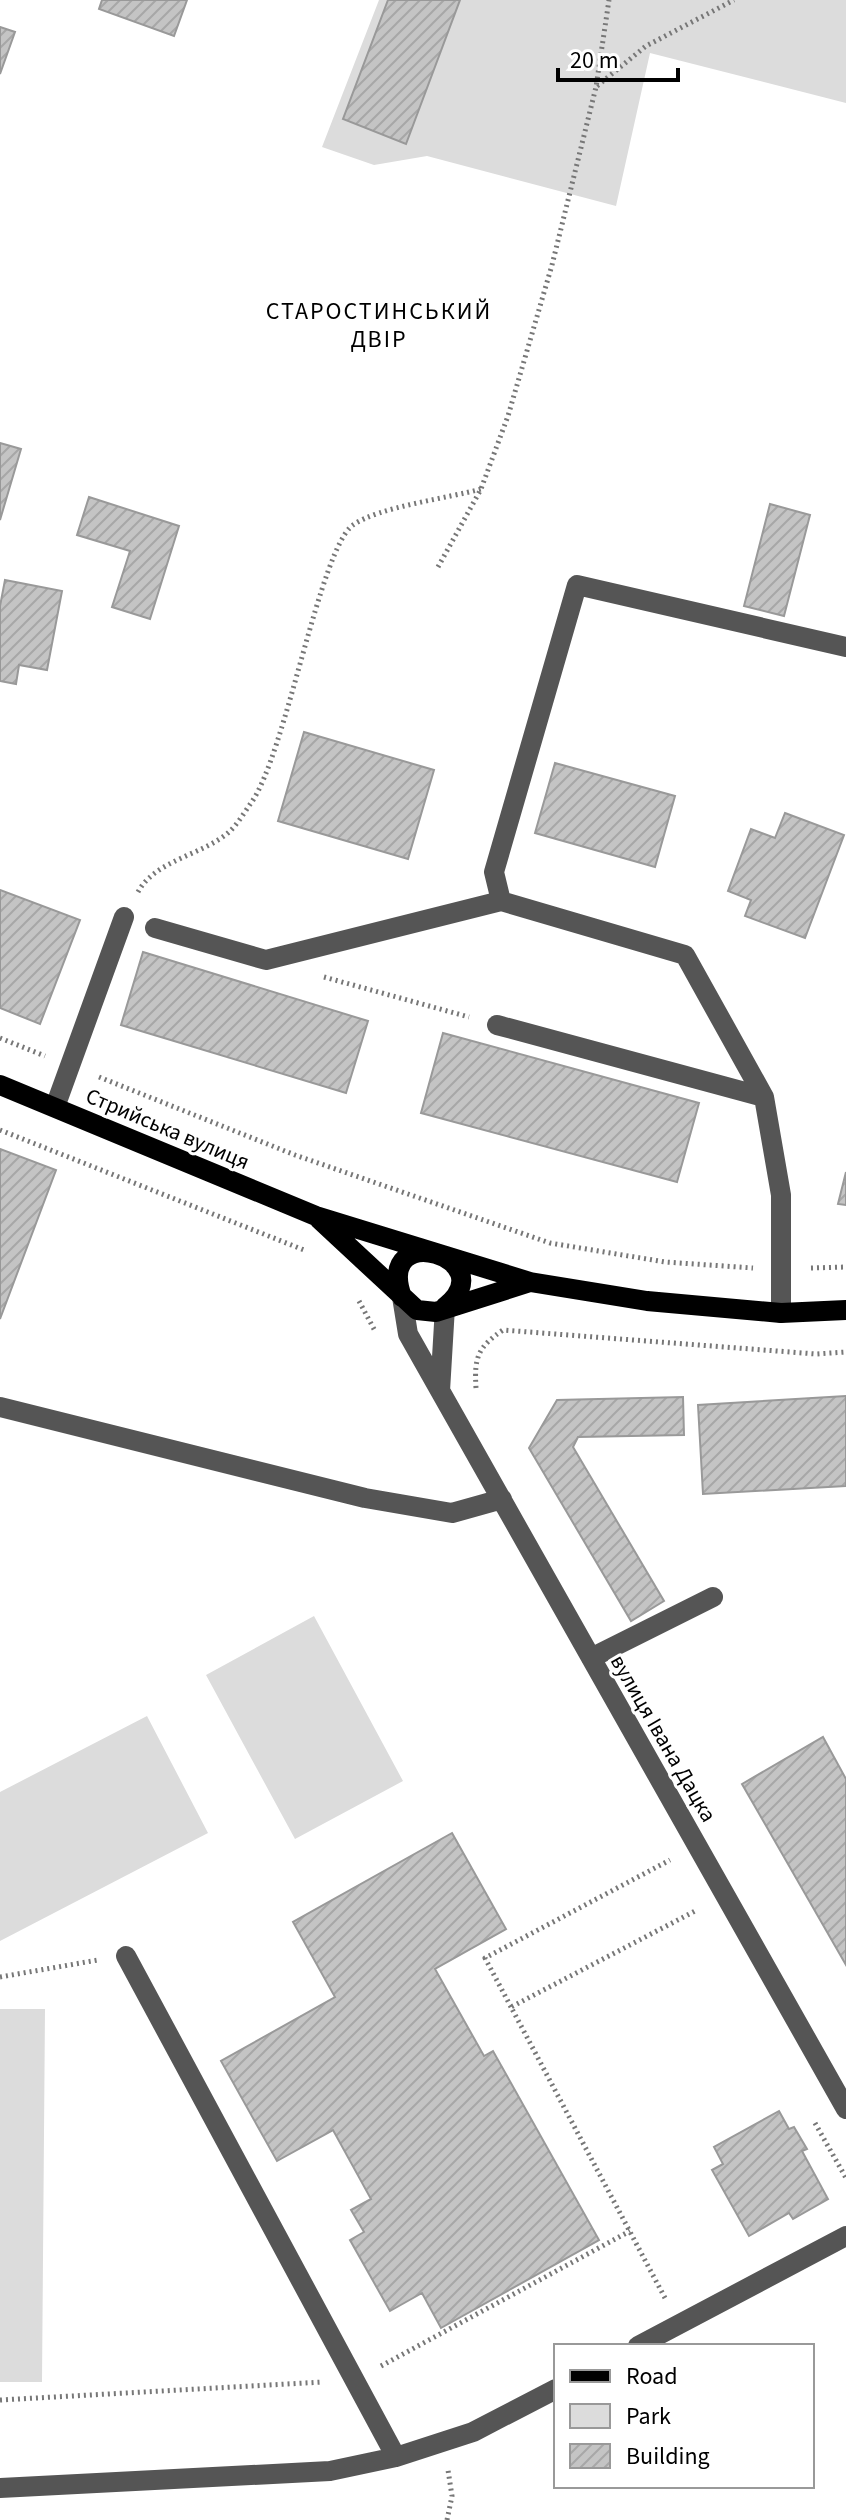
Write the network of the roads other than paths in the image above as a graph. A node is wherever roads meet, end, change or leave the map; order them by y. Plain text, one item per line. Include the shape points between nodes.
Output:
1 (846, 647) edge
2 (501, 901) junction
3 (124, 917) road end
4 (155, 928) dead end
5 (497, 1025) road end
6 (0, 1085) edge
7 (764, 1097) junction
8 (55, 1107) junction
9 (316, 1216) junction
10 (437, 1251) junction
11 (530, 1282) junction
12 (402, 1297) junction
13 (445, 1307) junction
14 (846, 1310) edge
15 (781, 1313) junction
16 (440, 1391) junction
17 (0, 1407) edge
18 (502, 1499) junction
19 (713, 1597) dead end
20 (591, 1658) junction
21 (126, 1956) road end
22 (846, 2109) edge
23 (846, 2236) edge
24 (642, 2344) edge
25 (554, 2390) edge
26 (396, 2457) junction
27 (0, 2488) edge

1 - 2 street via 577,585 494,872
2 - 4 street via 266,960
2 - 7 street via 685,955
3 - 8 street
5 - 7 street
6 - 8 main road, Стрийська вулиця
7 - 15 street via 781,1195
8 - 9 main road, Стрийська вулиця
9 - 10 main road, Стрийська вулиця
9 - 12 main road, Стрийська вулиця
10 - 11 main road, Стрийська вулиця
10 - 12 main road via 420,1252 405,1261 398,1279
10 - 13 main road via 452,1261 459,1276 457,1293
11 - 13 main road, Стрийська вулиця
11 - 15 main road, Стрийська вулиця via 647,1301
12 - 13 main road, Стрийська вулиця via 417,1310 436,1312
12 - 16 street, вулиця Івана Дацка via 408,1334
13 - 16 street
14 - 15 main road, Стрийська вулиця
16 - 18 street, вулиця Івана Дацка
17 - 18 street via 365,1498 452,1513
18 - 20 street, вулиця Івана Дацка
19 - 20 street
20 - 22 street, вулиця Івана Дацка
21 - 26 street
23 - 24 street
25 - 26 street via 473,2432
26 - 27 street via 330,2471

